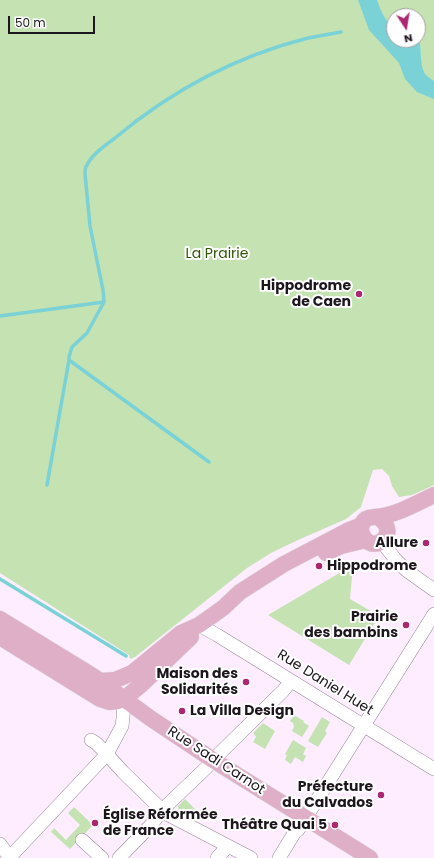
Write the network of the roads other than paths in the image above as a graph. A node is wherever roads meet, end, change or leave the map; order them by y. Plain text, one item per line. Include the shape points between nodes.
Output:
1 (434, 495) edge
2 (403, 509) junction
3 (374, 535) junction
4 (434, 590) edge
5 (434, 614) edge
6 (0, 619) edge
7 (199, 625) junction
8 (0, 637) edge
9 (100, 681) junction
10 (291, 681) junction
11 (124, 699) junction
12 (363, 725) junction
13 (91, 740) dead end
14 (108, 754) junction
15 (213, 760) junction
16 (434, 769) edge
17 (162, 810) junction
18 (306, 817) junction
19 (82, 840) dead end
20 (0, 844) edge
21 (228, 846) junction
22 (10, 858) edge
23 (102, 858) edge
24 (119, 858) edge
25 (217, 858) edge
26 (251, 858) edge
27 (279, 858) edge
28 (370, 858) edge

1 - 2 main road
2 - 3 main road via 399,517
2 - 3 main road via 388,515 368,518 363,522
3 - 4 street via 406,570
3 - 7 main road via 347,531 284,564 240,592
5 - 12 street
6 - 9 main road, Rue Sadi Carnot
7 - 9 main road via 181,633 132,673 115,680
7 - 10 street, Rue Daniel Huet
7 - 11 main road via 192,636
8 - 11 main road via 100,699 109,702
9 - 11 main road, Rue Sadi Carnot
10 - 12 street, Rue Daniel Huet
10 - 15 street
11 - 14 street via 122,726
11 - 15 main road, Rue Sadi Carnot
12 - 16 street, Rue Daniel Huet
12 - 18 street
13 - 14 street
14 - 17 street
14 - 22 street
15 - 17 street
15 - 18 main road, Rue Sadi Carnot
17 - 21 street
17 - 24 street
18 - 27 street
18 - 28 main road, Rue Sadi Carnot
19 - 23 street
20 - 22 street
21 - 25 street
21 - 26 street

